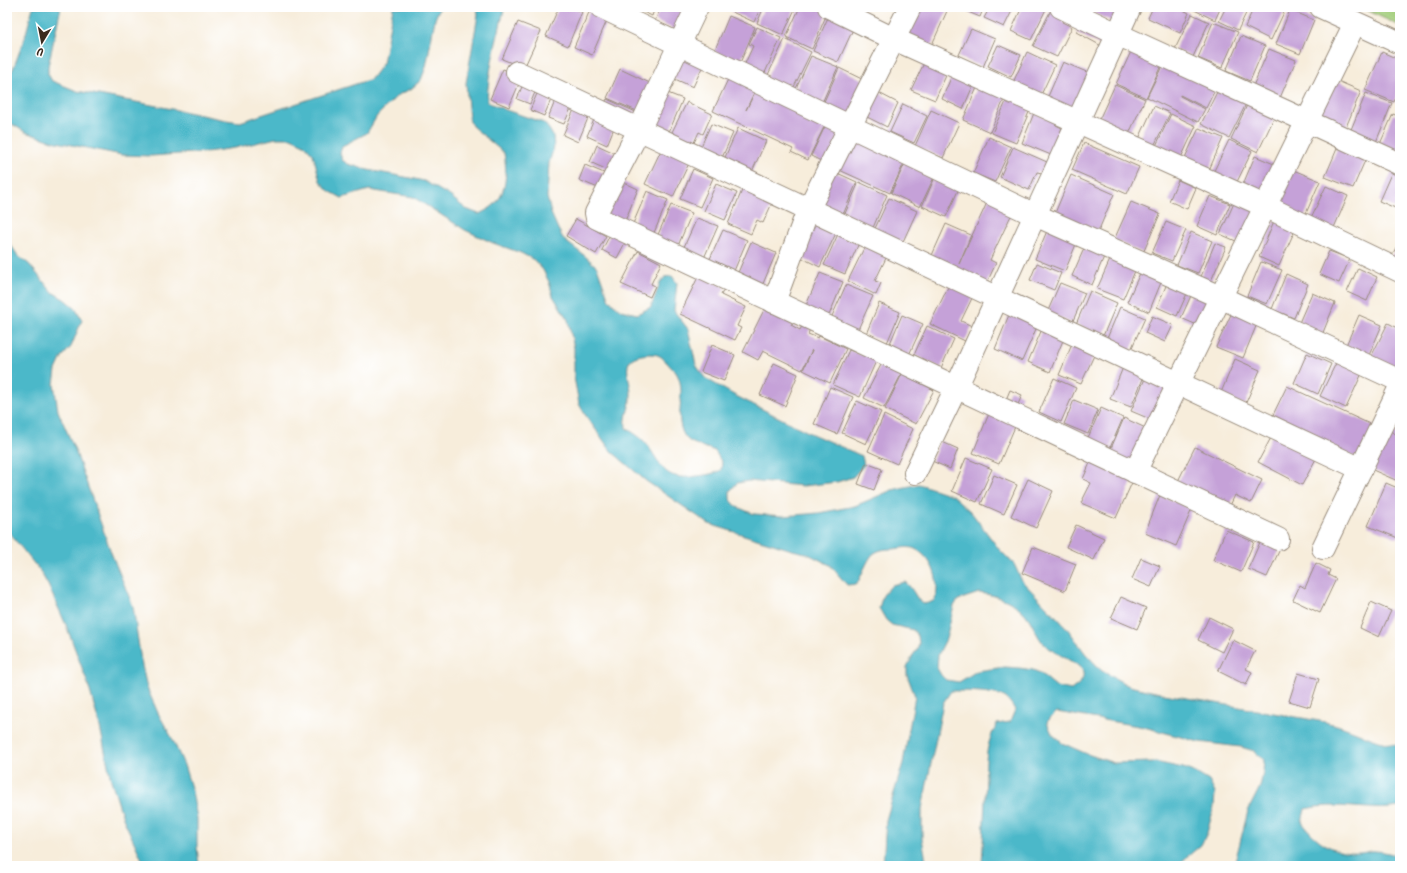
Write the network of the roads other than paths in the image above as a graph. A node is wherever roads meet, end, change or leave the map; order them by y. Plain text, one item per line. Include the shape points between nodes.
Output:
1 (601, 7) edge
2 (698, 7) edge
3 (829, 7) edge
4 (910, 7) edge
5 (1061, 7) edge
6 (1130, 7) edge
7 (1321, 7) edge
8 (1355, 23) junction
9 (1117, 34) junction
10 (894, 39) junction
11 (1400, 43) edge
12 (680, 44) junction
13 (517, 72) dead end
14 (1307, 120) junction
15 (1078, 121) junction
16 (851, 126) junction
17 (639, 130) junction
18 (1400, 164) edge
19 (1265, 206) junction
20 (808, 210) junction
21 (1035, 215) junction
22 (1400, 271) edge
23 (1220, 297) junction
24 (998, 298) junction
25 (774, 302) junction
26 (1400, 381) edge
27 (1178, 383) junction
28 (956, 388) junction
29 (1400, 388) edge
30 (1361, 469) junction
31 (1134, 472) junction
32 (915, 473) dead end
33 (1278, 539) dead end
34 (1323, 548) dead end

1 - 12 street
2 - 12 street
3 - 10 street
4 - 10 street
5 - 9 street
6 - 9 street
7 - 8 street
8 - 11 street
8 - 14 street
9 - 14 street
9 - 15 street
10 - 15 street
10 - 16 street
12 - 16 street
12 - 17 street
13 - 17 street
14 - 18 street
14 - 19 street
15 - 19 street
15 - 21 street
16 - 20 street
16 - 21 street
17 - 20 street
17 - 25 street via 596,213 597,218
19 - 22 street
19 - 23 street
20 - 24 street
20 - 25 street
21 - 23 street
21 - 24 street
23 - 26 street
23 - 27 street
24 - 27 street
24 - 28 street
25 - 28 street
27 - 30 street
27 - 31 street
28 - 31 street
28 - 32 street
29 - 30 street
30 - 34 street
31 - 33 street

